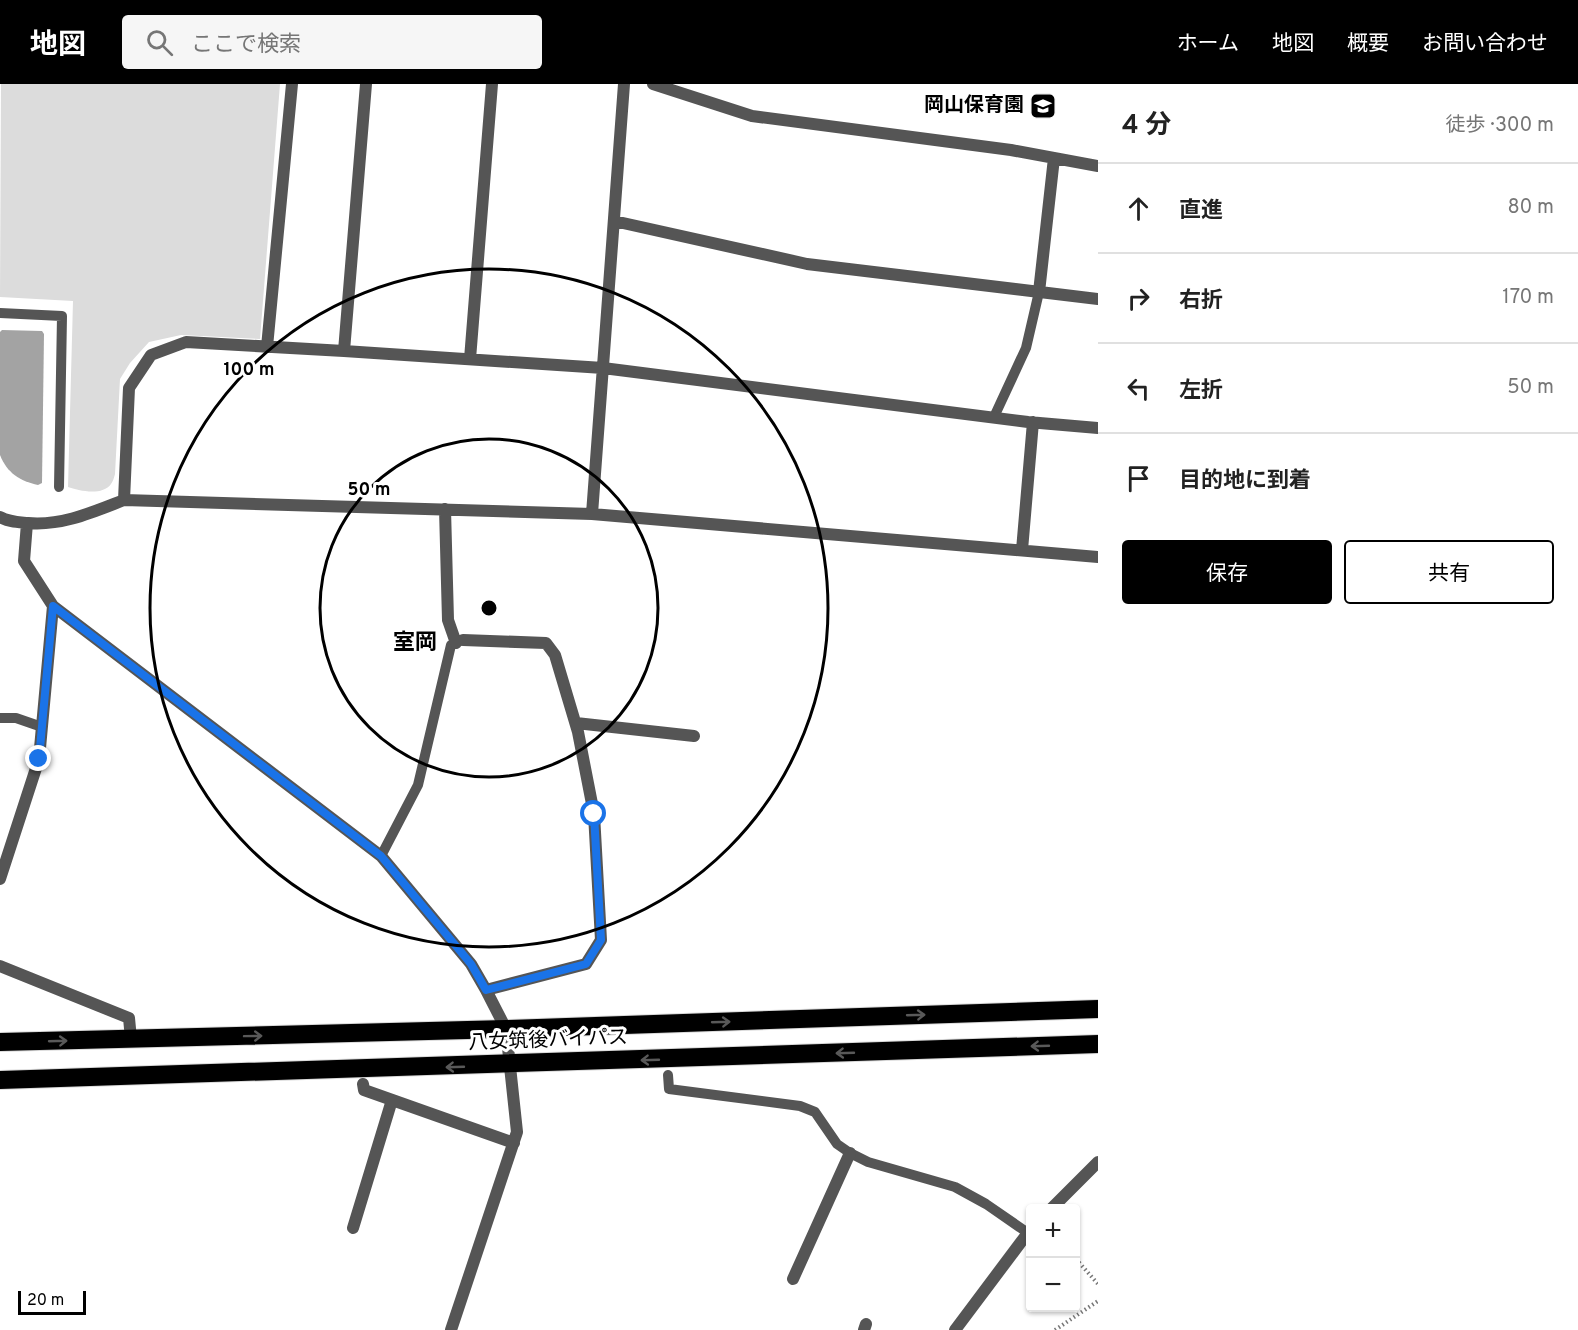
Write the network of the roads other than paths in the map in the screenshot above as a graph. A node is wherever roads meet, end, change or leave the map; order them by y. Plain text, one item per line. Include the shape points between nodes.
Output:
1 (292, 84) edge
2 (366, 84) edge
3 (492, 84) edge
4 (624, 84) edge
5 (653, 84) edge
6 (1054, 158) junction
7 (1098, 166) edge
8 (614, 221) junction
9 (1039, 292) junction
10 (1098, 299) edge
11 (0, 313) edge
12 (267, 347) junction
13 (344, 351) junction
14 (470, 359) junction
15 (603, 368) junction
16 (994, 417) junction
17 (1033, 422) junction
18 (1098, 428) edge
19 (59, 486) dead end
20 (124, 500) junction
21 (446, 509) junction
22 (592, 514) junction
23 (0, 517) edge
24 (27, 523) junction
25 (1022, 550) junction
26 (1098, 557) edge
27 (53, 606) junction
28 (459, 642) junction
29 (0, 718) edge
30 (576, 723) junction
31 (42, 728) junction
32 (694, 736) dead end
33 (381, 856) junction
34 (0, 879) edge
35 (0, 966) edge
36 (486, 990) junction
37 (1098, 1009) edge
38 (506, 1029) junction
39 (131, 1039) junction
40 (0, 1042) edge
41 (1098, 1044) edge
42 (510, 1065) junction
43 (668, 1075) dead end
44 (0, 1080) edge
45 (363, 1084) dead end
46 (392, 1100) junction
47 (514, 1143) junction
48 (850, 1153) junction
49 (1098, 1162) edge
50 (1057, 1204) edge
51 (353, 1228) dead end
52 (1026, 1229) edge
53 (1026, 1235) edge
54 (793, 1279) dead end
55 (451, 1330) edge
56 (955, 1330) edge

1 - 12 street
2 - 13 street
3 - 14 street
4 - 8 street
5 - 6 street via 752,116
6 - 7 street
6 - 9 street
8 - 9 street via 807,264
8 - 15 street
9 - 10 street
9 - 16 lane via 1026,348
11 - 19 lane via 62,316
12 - 13 street
12 - 20 street via 186,342 151,355 129,388
13 - 14 street
14 - 15 street
15 - 16 street
15 - 22 street
16 - 17 street
17 - 18 street
17 - 25 street
20 - 21 street
20 - 24 street via 70,520 45,525
21 - 22 street
21 - 28 street via 448,620
22 - 25 street
23 - 24 street
24 - 27 street via 24,561
25 - 26 street
27 - 31 street
27 - 33 street
28 - 30 street via 546,642 555,655
28 - 33 lane via 451,645 418,785
29 - 31 lane via 16,718
30 - 32 street
30 - 36 street via 594,814 601,940 586,964
31 - 34 street via 39,759
33 - 36 street via 471,964
35 - 39 street via 129,1018
36 - 38 street
38 -> 37 highway, 八女筑後バイパス
39 -> 38 highway, 八女筑後バイパス
38 - 42 street
40 -> 39 highway, 八女筑後バイパス
41 -> 42 highway, 八女筑後バイパス
42 -> 44 highway, 八女筑後バイパス
42 - 47 street via 518,1132
43 - 48 lane via 669,1089 800,1106 815,1112 837,1144
45 - 46 street via 364,1090
46 - 47 street
46 - 51 street
47 - 55 street
48 - 52 lane via 868,1162 955,1187
48 - 54 street
49 - 50 street
53 - 56 street

